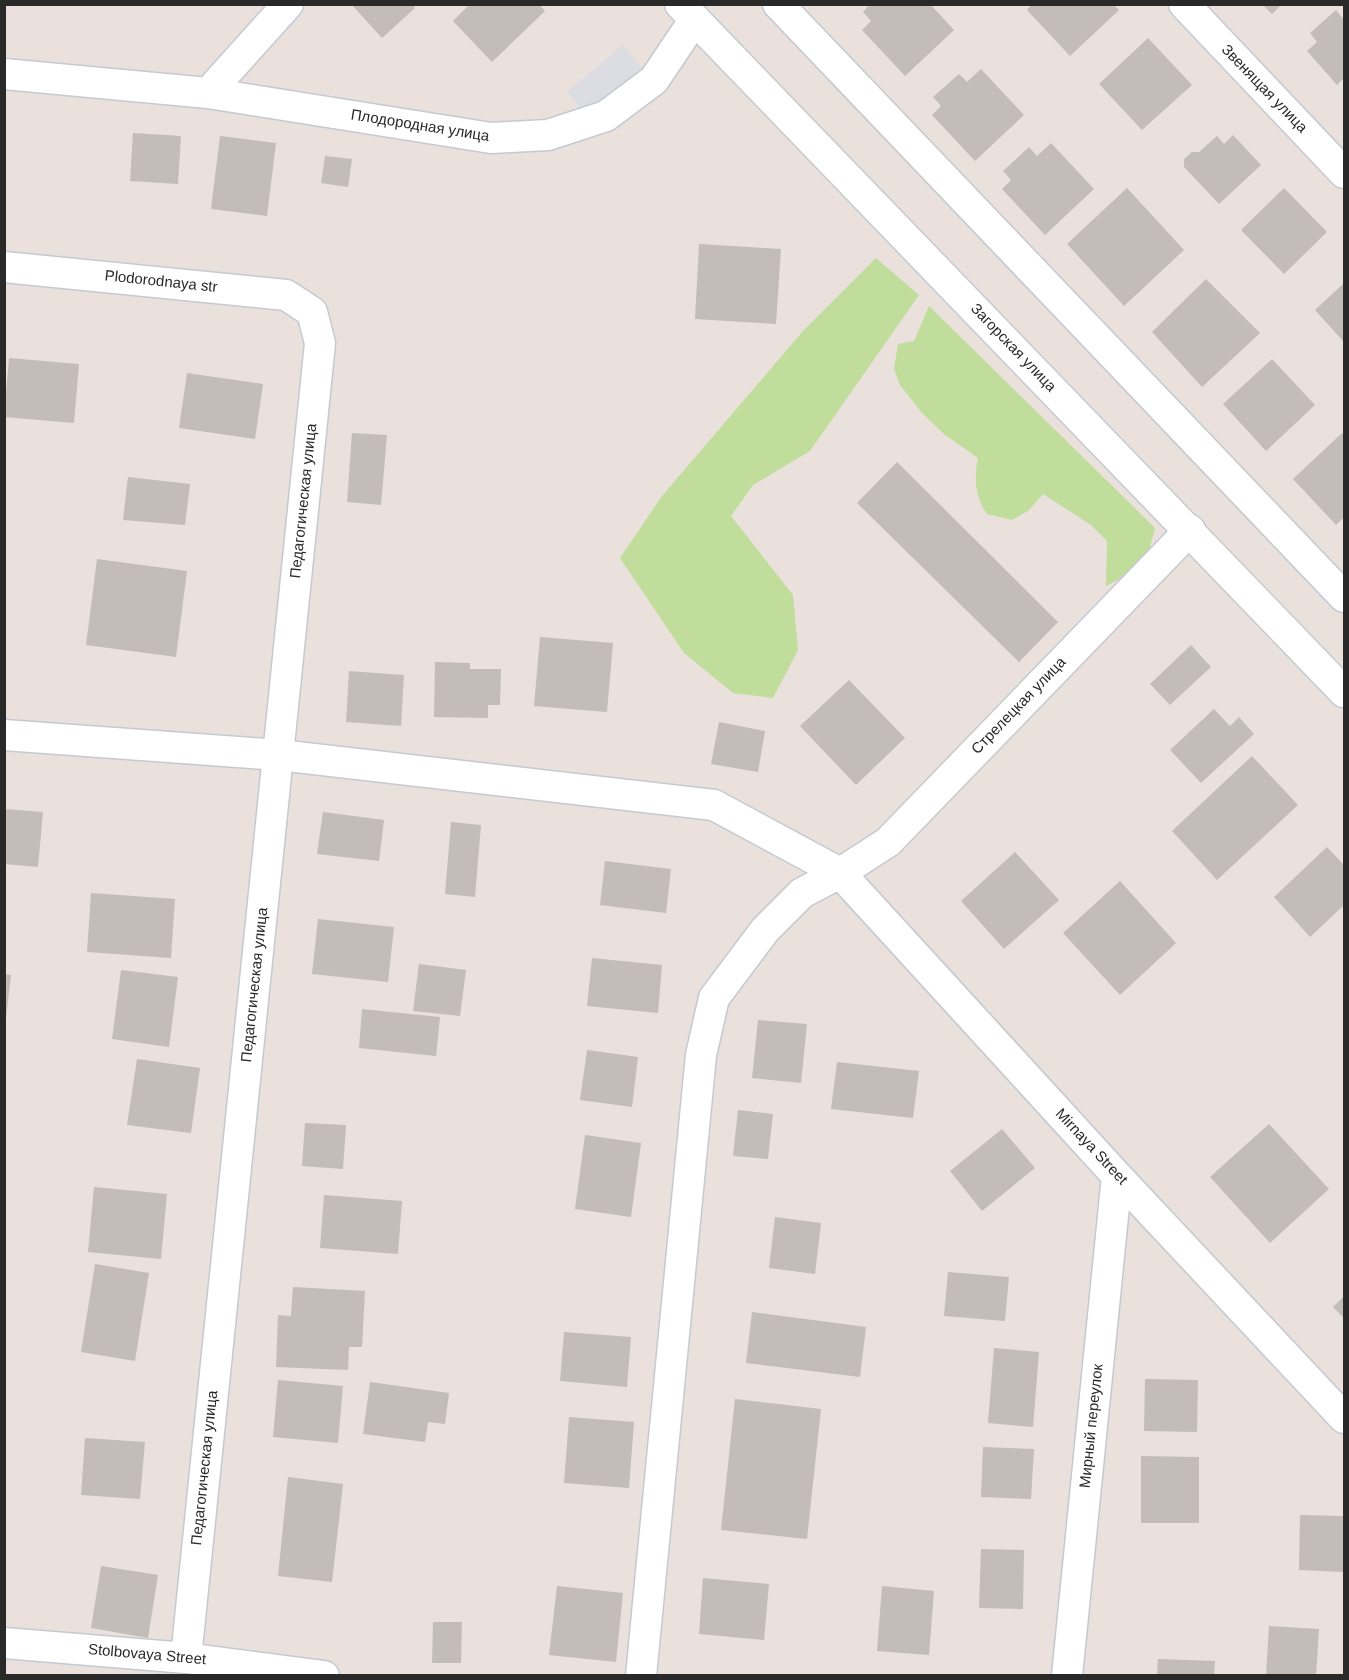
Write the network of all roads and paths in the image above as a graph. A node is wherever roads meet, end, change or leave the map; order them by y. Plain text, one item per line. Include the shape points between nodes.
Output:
1 (288, 4) edge
2 (778, 4) edge
3 (1184, 4) edge
4 (688, 12) edge
5 (4, 74) edge
6 (208, 93) junction
7 (1344, 173) edge
8 (4, 267) edge
9 (312, 312) joint
10 (1190, 530) junction
11 (1339, 580) edge
12 (1344, 692) edge
13 (4, 735) edge
14 (279, 755) junction
15 (840, 873) junction
16 (1117, 1176) junction
17 (1344, 1418) edge
18 (4, 1643) edge
19 (186, 1658) junction
20 (324, 1676) edge
21 (641, 1676) edge
22 (1066, 1676) edge

1 - 6 street
2 - 11 street
3 - 7 street, Звенящая улица
4 - 6 street, Плодородная улица via 654,80 606,116 548,135 491,138
4 - 10 street, Загорская улица
5 - 6 street, Плодородная улица
8 - 9 street, Plodorodnaya str via 286,295
9 - 14 street, Педагогическая улица via 320,343
10 - 12 street, Загорская улица
10 - 15 street, Стрелецкая улица via 888,842
13 - 14 street, Mirnaya Street
14 - 15 street, Mirnaya Street via 714,805
14 - 19 street, Педагогическая улица
15 - 16 street, Mirnaya Street
15 - 21 street, Стрелецкая улица via 802,893 765,930 714,998 701,1054
16 - 17 street, Mirnaya Street
16 - 22 street, Мирный переулок
18 - 19 street, Stolbovaya Street
19 - 20 street, Stolbovaya Street

